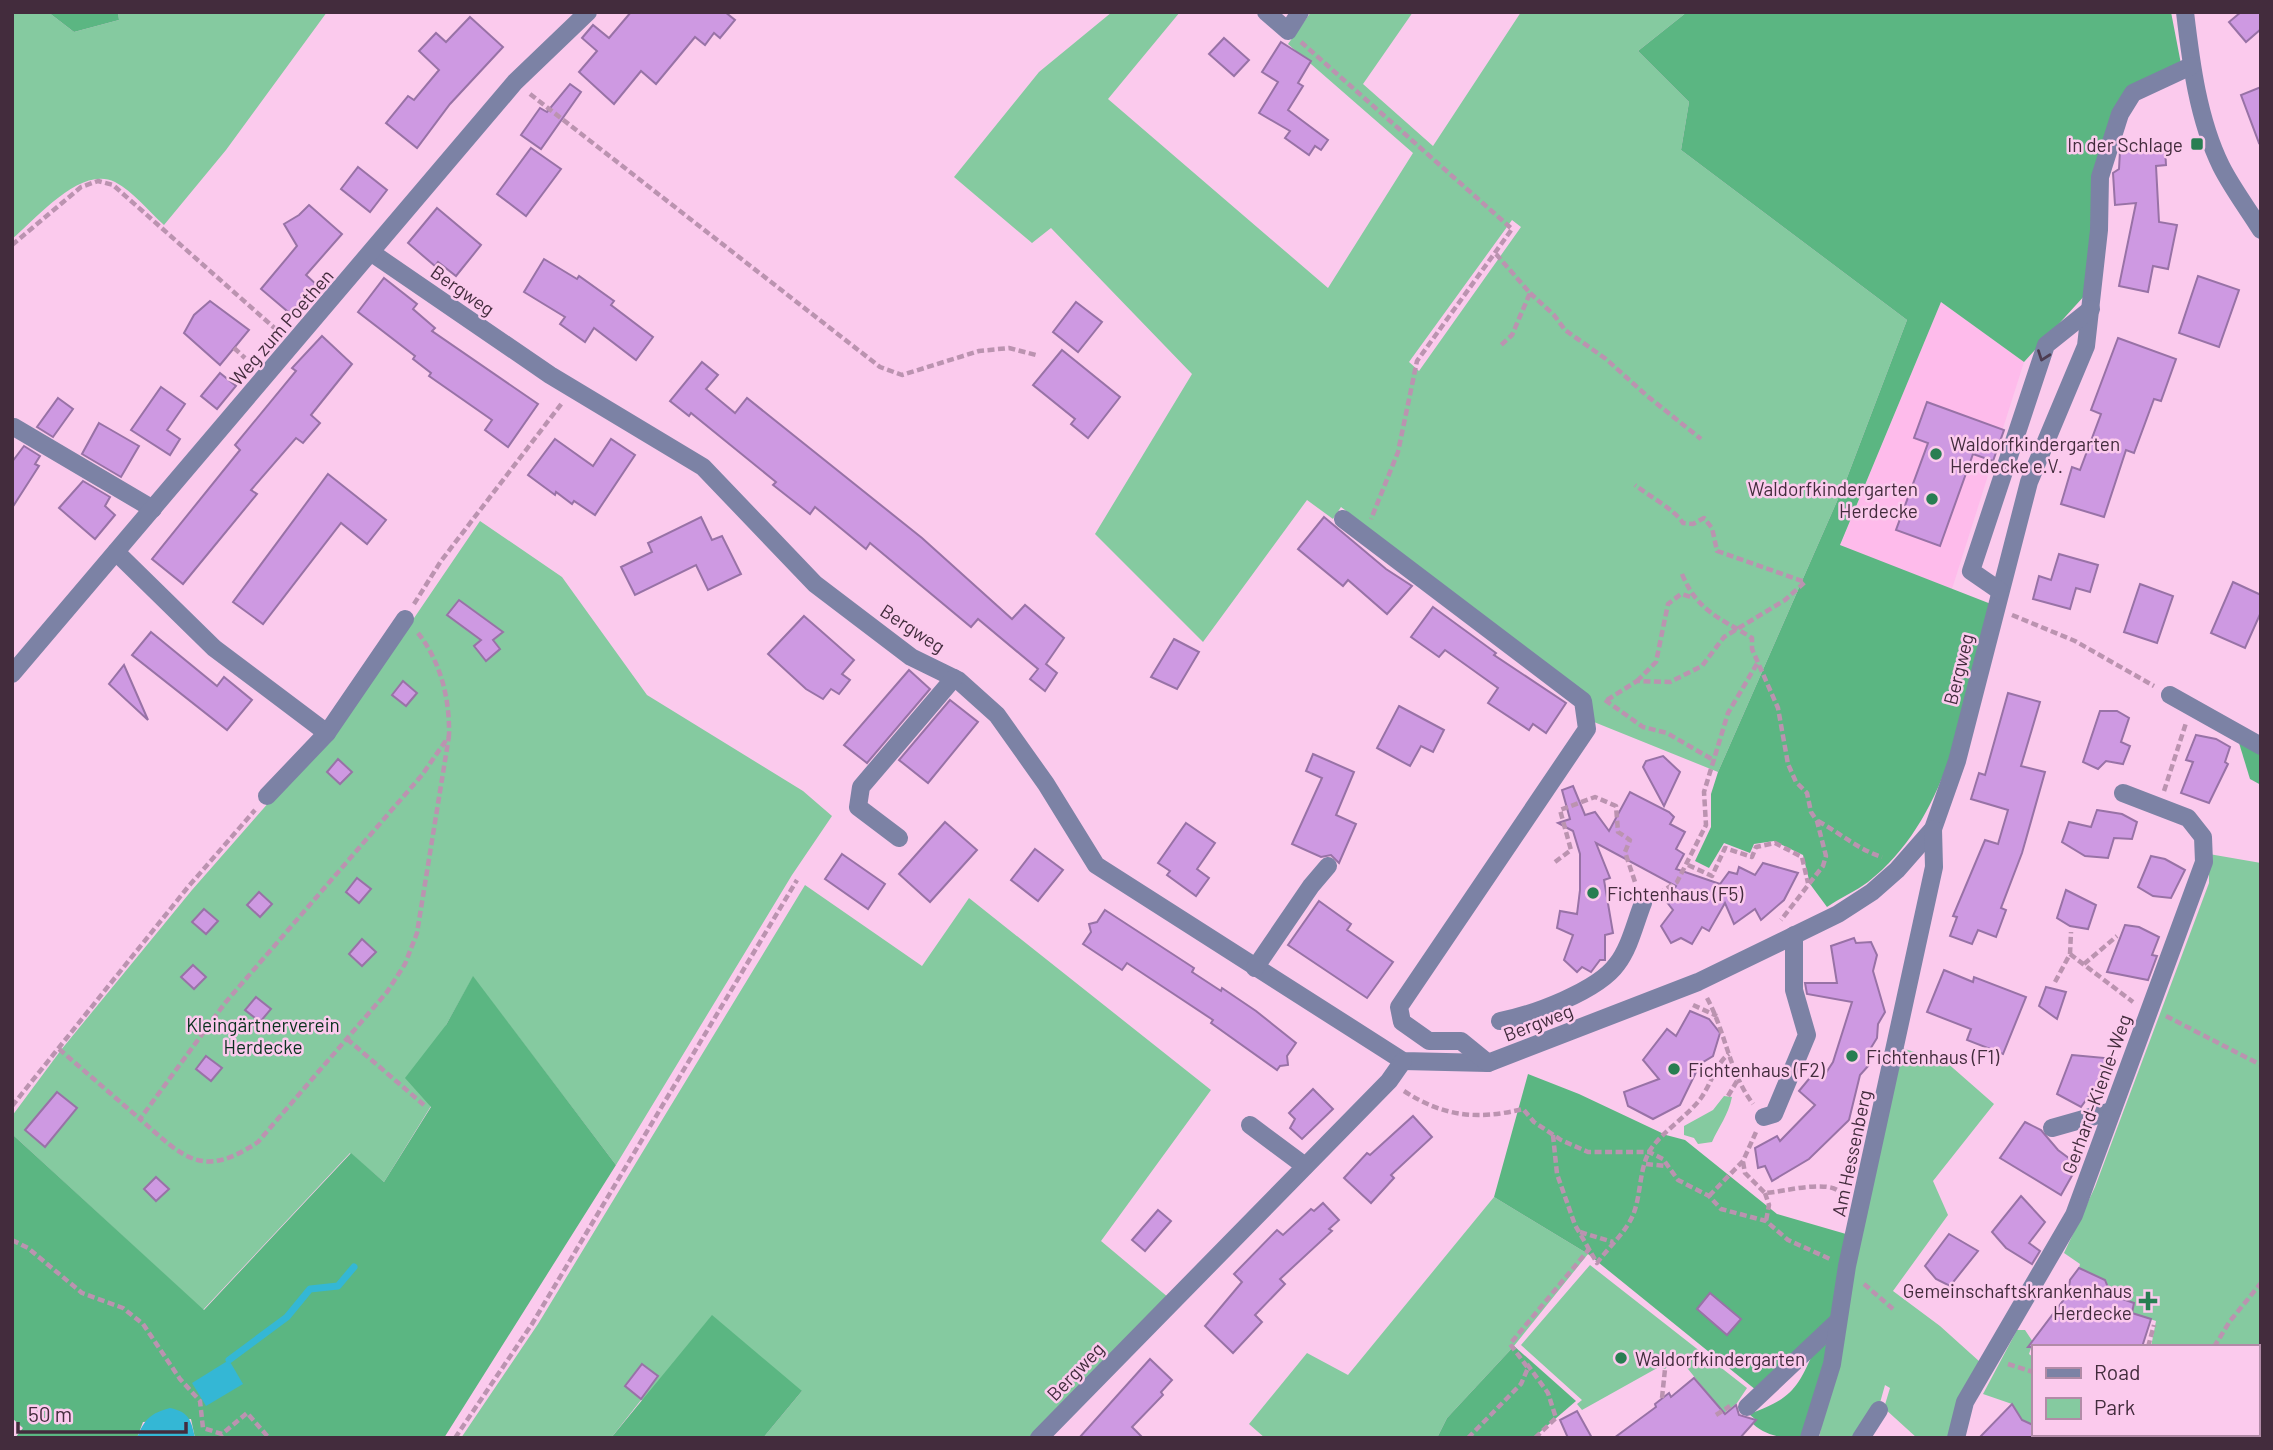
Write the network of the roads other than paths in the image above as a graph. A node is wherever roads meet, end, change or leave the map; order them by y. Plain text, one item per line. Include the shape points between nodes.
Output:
1 (588, 12) edge
2 (1266, 12) edge
3 (1300, 12) edge
4 (2185, 12) edge
5 (2191, 66) junction
6 (2261, 230) edge
7 (372, 253) junction
8 (2091, 309) junction
9 (14, 427) edge
10 (153, 509) junction
11 (1343, 519) dead end
12 (116, 552) junction
13 (1998, 599) junction
14 (405, 619) road end
15 (12, 674) edge
16 (954, 678) junction
17 (2170, 695) road end
18 (327, 733) junction
19 (2261, 746) edge
20 (2123, 793) dead end
21 (267, 796) road end
22 (1933, 829) junction
23 (899, 838) dead end
24 (1328, 866) dead end
25 (1643, 903) road end
26 (1794, 935) junction
27 (1255, 968) junction
28 (1500, 1021) dead end
29 (1403, 1061) junction
30 (1488, 1063) junction
31 (1759, 1111) road end
32 (2112, 1111) junction
33 (1250, 1125) dead end
34 (2052, 1128) dead end
35 (1305, 1166) junction
36 (1838, 1321) junction
37 (1746, 1407) dead end
38 (1879, 1410) dead end
39 (1039, 1438) edge
40 (1809, 1438) edge
41 (1861, 1438) edge
42 (1956, 1438) edge

1 - 7 street, Weg zum Poethen via 515,82
2 - 3 street via 1288,31
4 - 5 street
5 - 6 street via 2220,165
5 - 8 street, Bergweg via 2133,93 2120,114 2099,177
7 - 10 street, Weg zum Poethen
7 - 16 street, Bergweg via 573,389 703,467 815,584 911,657
8 - 13 street, Bergweg via 2087,346 2029,482
8 -> 13 street via 2046,345 1971,571
9 - 10 street
10 - 12 street, Weg zum Poethen
11 - 30 street, Bergweg via 1583,701 1587,729 1399,1007 1402,1023 1429,1041 1461,1041
12 - 15 street, Weg zum Poethen
12 - 18 street via 214,648
13 - 22 street, Bergweg via 1956,761
14 - 18 street
16 - 23 street via 862,787 858,807
16 - 27 street, Bergweg via 997,715 1096,865
17 - 19 street
18 - 21 street
20 - 32 street, Gerhard-Kienle-Weg via 2188,818 2203,837 2204,862
22 - 26 street, Bergweg via 1872,892
22 - 36 street, Am Hessenberg via 1934,867
24 - 27 street
25 - 28 street via 1623,955 1607,975 1530,1015
26 - 30 street, Bergweg via 1698,982
26 - 31 street via 1794,990 1807,1035 1774,1114
27 - 29 street, Bergweg
29 - 30 street, Bergweg
29 - 35 street, Bergweg via 1389,1082
32 - 34 street
32 - 42 street, Gerhard-Kienle-Weg via 2074,1215 1965,1402
33 - 35 street
35 - 39 street, Bergweg
36 - 37 street
36 - 40 street, Am Hessenberg via 1832,1364
38 - 41 street

